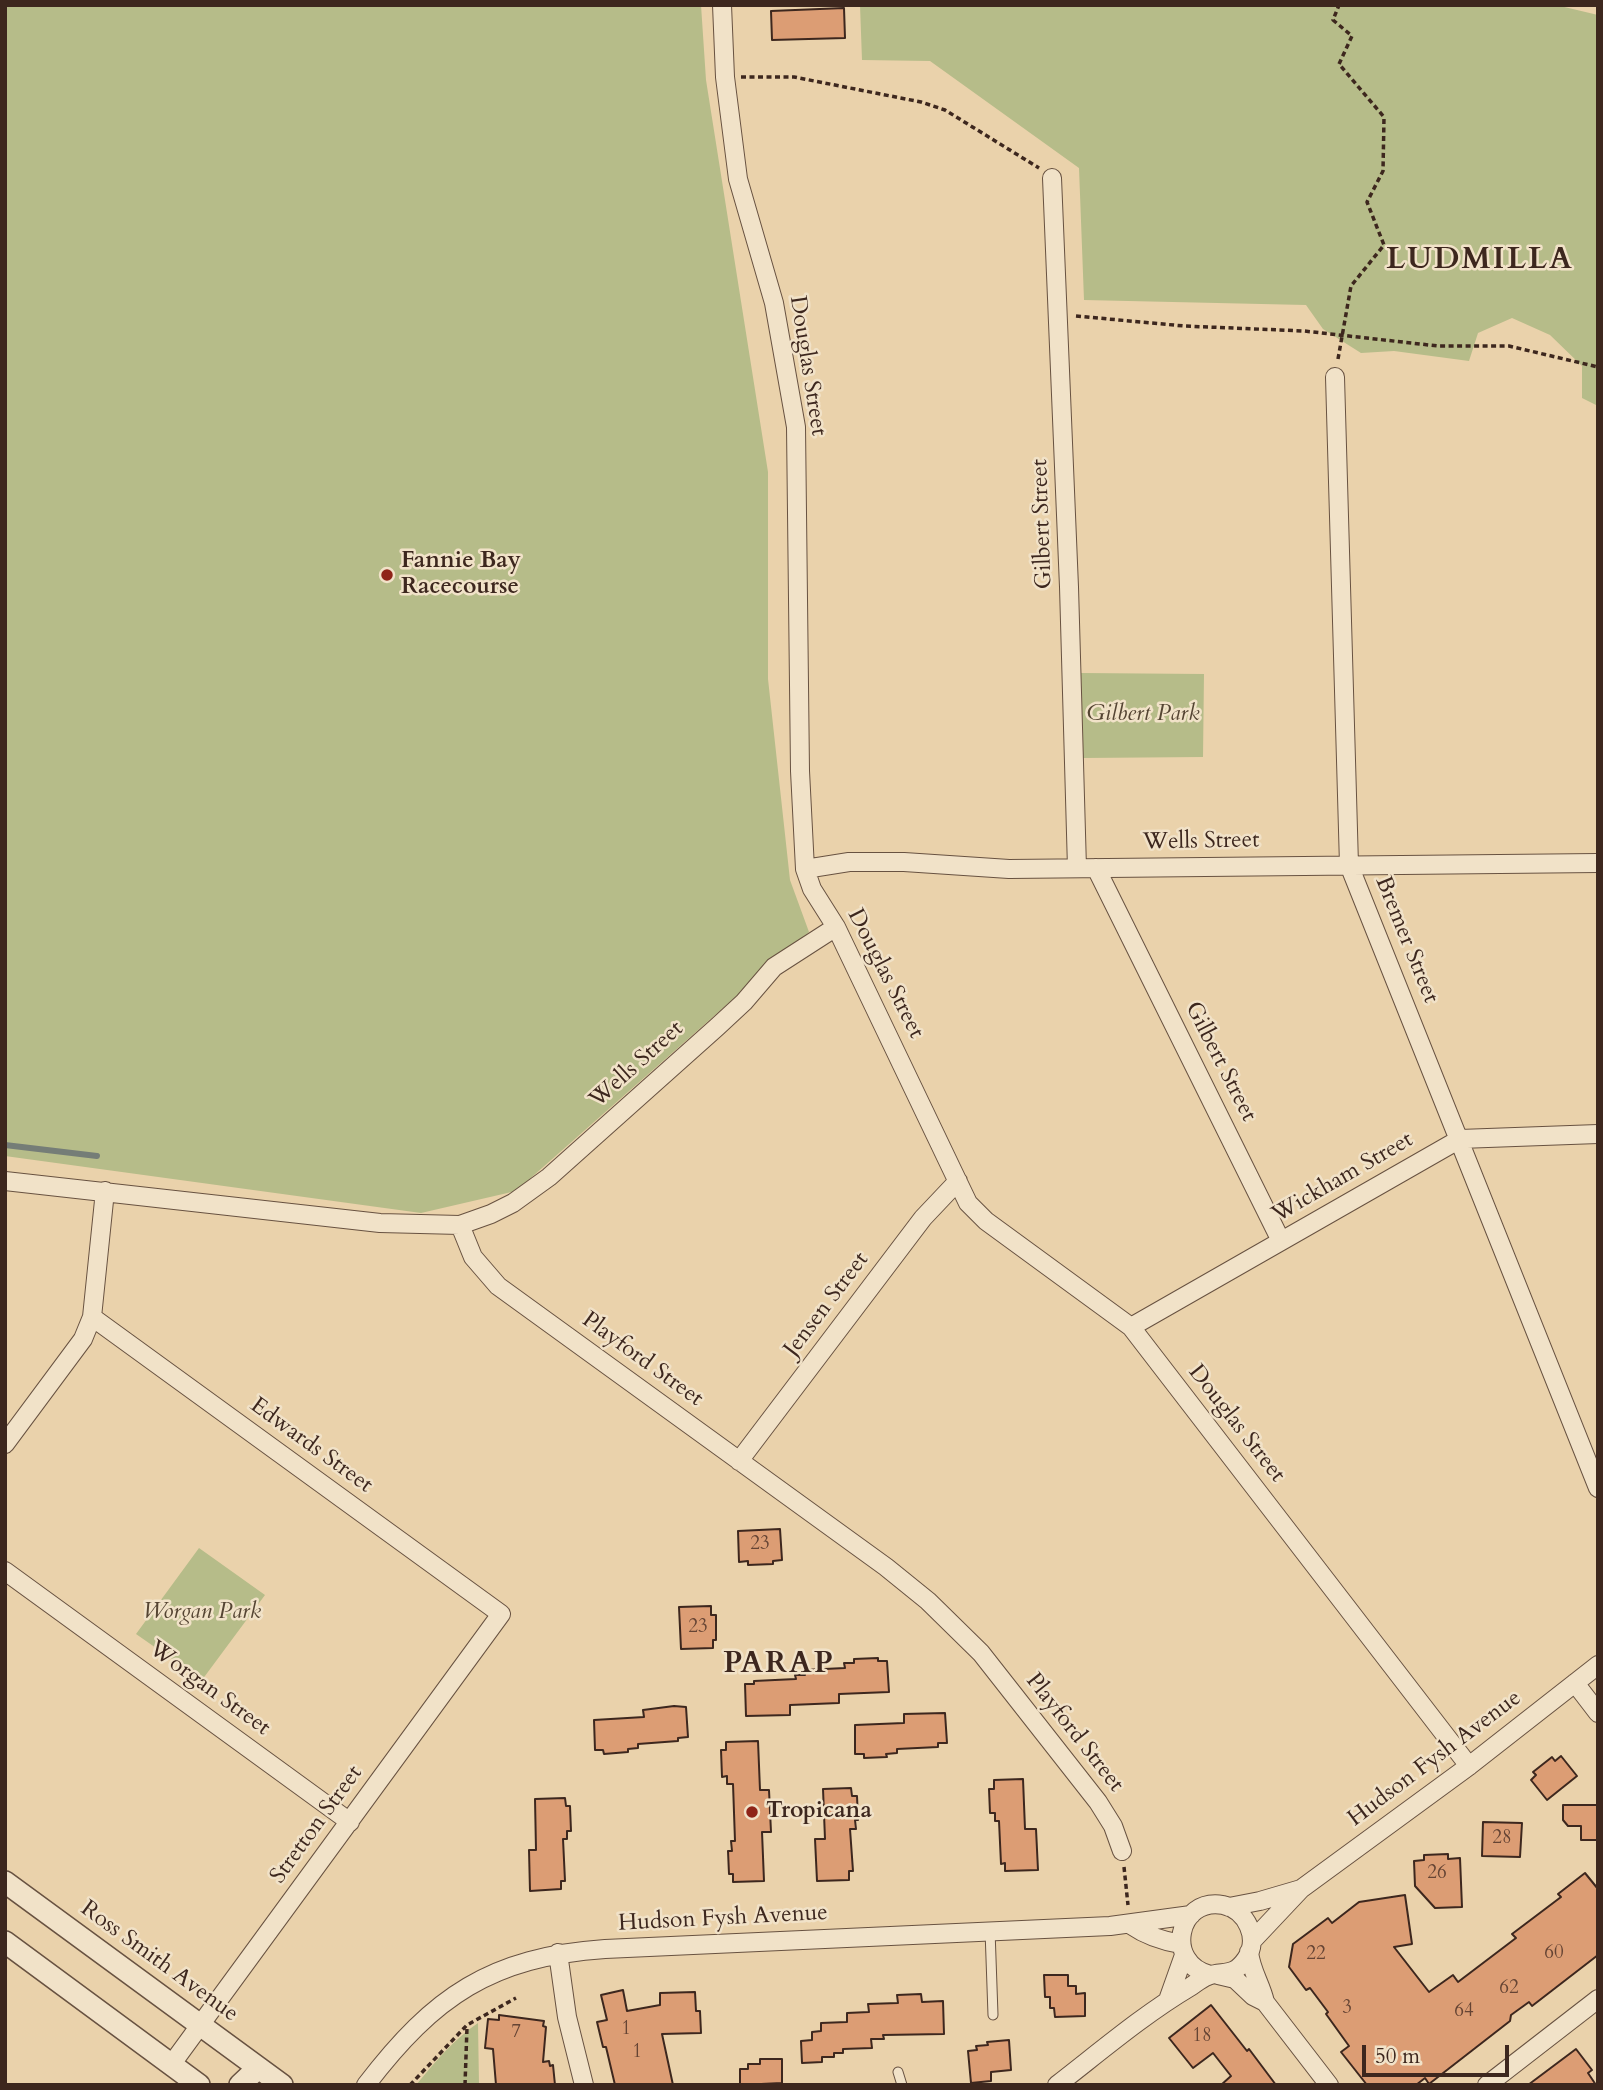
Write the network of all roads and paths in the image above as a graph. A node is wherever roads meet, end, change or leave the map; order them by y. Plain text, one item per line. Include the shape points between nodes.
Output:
1 (722, 5) edge
2 (1339, 5) edge
3 (725, 78) junction
4 (1052, 178) joint
5 (1059, 317) junction
6 (1342, 337) junction
7 (1598, 367) edge
8 (1335, 377) joint
9 (1598, 863) edge
10 (1349, 865) junction
11 (1096, 868) junction
12 (805, 869) junction
13 (1077, 869) junction
14 (836, 927) junction
15 (1598, 1134) edge
16 (1460, 1139) junction
17 (5, 1181) edge
18 (958, 1181) junction
19 (106, 1191) junction
20 (460, 1225) junction
21 (1282, 1241) junction
22 (92, 1317) junction
23 (1130, 1327) junction
24 (5, 1444) edge
25 (739, 1461) junction
26 (1598, 1488) edge
27 (5, 1572) edge
28 (501, 1614) joint
29 (1598, 1665) edge
30 (1575, 1683) junction
31 (1598, 1713) edge
32 (1469, 1766) junction
33 (350, 1822) junction
34 (1122, 1851) joint
35 (5, 1882) edge
36 (1301, 1889) junction
37 (1229, 1907) junction
38 (1191, 1915) junction
39 (1131, 1925) junction
40 (990, 1930) junction
41 (5, 1942) edge
42 (1251, 1947) junction
43 (1182, 1949) junction
44 (558, 1953) junction
45 (1214, 1975) junction
46 (516, 1998) dead end
47 (1598, 1999) edge
48 (1168, 2000) junction
49 (1265, 2001) junction
50 (993, 2015) dead end
51 (200, 2025) junction
52 (467, 2025) junction
53 (171, 2065) junction
54 (258, 2068) junction
55 (898, 2073) dead end
56 (199, 2085) edge
57 (240, 2085) edge
58 (282, 2085) edge
59 (366, 2085) edge
60 (410, 2085) edge
61 (465, 2085) edge
62 (584, 2085) edge
63 (902, 2085) edge
64 (1057, 2085) edge
65 (1329, 2085) edge
66 (1488, 2085) edge

1 - 3 street, Douglas Street
2 - 6 path via 1333,20 1352,36 1339,64 1384,117 1384,171 1367,202 1384,245 1350,286
3 - 4 path via 794,77 921,102 945,110
3 - 12 street, Douglas Street via 738,179 774,303 796,427
4 - 5 street, Gilbert Street
5 - 6 path
5 - 13 street, Gilbert Street
6 - 7 path via 1438,346 1509,346
6 - 8 path
8 - 10 street, Bremer Street
9 - 10 street, Wells Street
10 - 11 street, Wells Street
10 - 16 street, Bremer Street
11 - 13 street, Wells Street
11 - 21 street, Gilbert Street
12 - 13 street, Wells Street via 849,862 904,862
12 - 14 street, Douglas Street
14 - 18 street, Douglas Street
14 - 20 street, Wells Street via 774,967 744,1002 549,1177 502,1209
15 - 16 street, Wickham Street
16 - 21 street, Wickham Street
16 - 26 street, Bremer Street
17 - 19 street
18 - 23 street, Douglas Street via 975,1212
18 - 25 street, Jensen Street via 923,1218
19 - 20 street via 380,1223
19 - 22 street
20 - 25 street, Playford Street via 473,1257 498,1286
21 - 23 street, Wickham Street
22 - 24 street via 83,1339
22 - 28 street, Edwards Street
23 - 32 street, Douglas Street
25 - 34 street, Playford Street via 886,1567 981,1653 1098,1802
27 - 33 street, Worgan Street
28 - 33 street, Stretton Street
29 - 30 street, Hudson Fysh Avenue
30 - 31 street
30 - 32 street, Hudson Fysh Avenue
32 - 36 street, Hudson Fysh Avenue
33 - 51 street, Stretton Street
34 - 39 path
35 - 51 street, Ross Smith Avenue
36 - 37 street
36 - 42 street
37 - 38 street via 1205,1906
37 - 42 street via 1246,1920
38 - 39 street, Hudson Fysh Avenue
38 - 43 street via 1183,1927
39 - 40 street, Hudson Fysh Avenue
39 - 43 street
40 - 44 street, Hudson Fysh Avenue
40 - 50 lane
41 - 53 street
42 - 45 street via 1241,1965
42 - 49 street via 1254,1974
43 - 45 street via 1197,1970
43 - 48 street
44 - 59 street, Hudson Fysh Avenue via 498,1970 444,2001
44 - 62 street via 567,2017
45 - 48 street
45 - 49 street via 1235,1979
46 - 52 path
47 - 66 street
48 - 64 street
49 - 65 street
51 - 53 street, Stretton Street
51 - 54 street, Ross Smith Avenue
52 - 60 path
52 - 61 path
53 - 56 street
54 - 57 street
54 - 58 street, Ross Smith Avenue
55 - 63 lane

